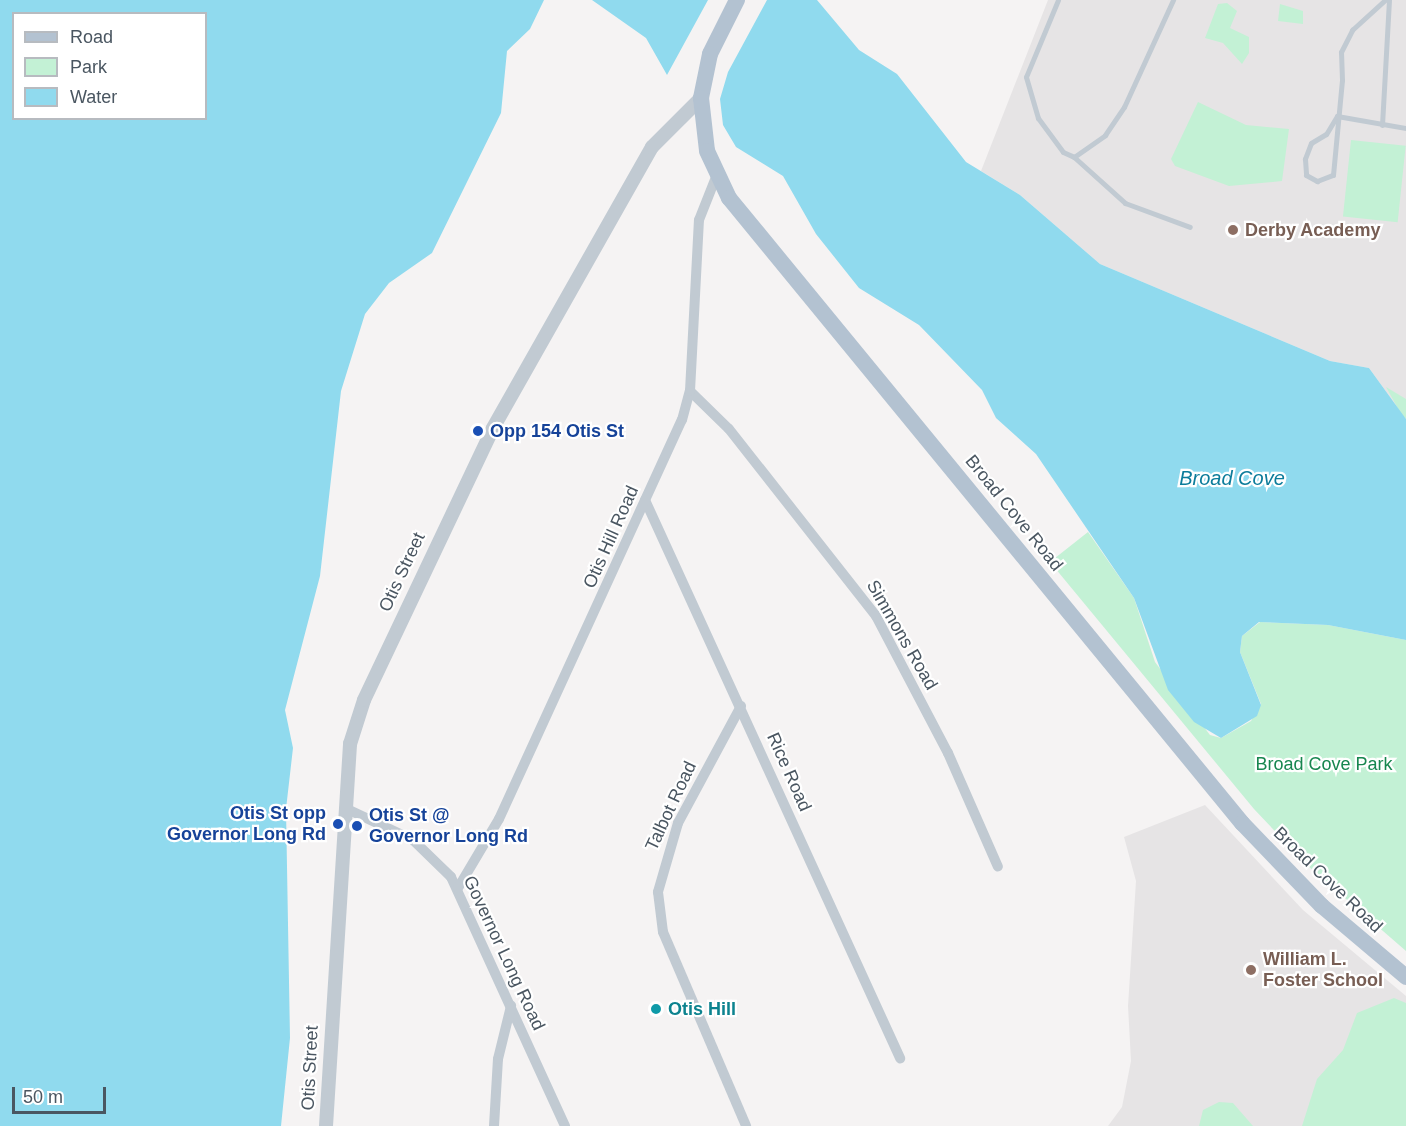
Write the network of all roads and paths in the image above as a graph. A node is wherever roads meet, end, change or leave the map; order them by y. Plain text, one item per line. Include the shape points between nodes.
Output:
1 (737, 0) edge
2 (1058, 0) edge
3 (1173, 0) edge
4 (1384, 0) edge
5 (1389, 0) edge
6 (700, 98) junction
7 (1337, 116) junction
8 (1382, 125) junction
9 (1406, 128) edge
10 (1074, 157) junction
11 (716, 177) junction
12 (1190, 227) dead end
13 (690, 391) junction
14 (645, 500) junction
15 (741, 705) junction
16 (347, 809) junction
17 (998, 867) dead end
18 (458, 888) junction
19 (1406, 977) edge
20 (511, 1006) junction
21 (900, 1058) dead end
22 (326, 1126) edge
23 (494, 1126) edge
24 (565, 1126) edge
25 (746, 1126) edge

1 - 6 main road, Broad Cove Road via 724,21
2 - 10 lane via 1026,77 1038,118 1063,152
3 - 10 lane via 1127,103 1105,135
4 - 7 lane via 1352,30 1341,52
5 - 8 lane
6 - 11 main road, Broad Cove Road via 702,128
6 - 16 street, Otis Street via 652,147 462,489 364,700 350,744
7 - 7 lane via 1326,134 1311,143 1305,159 1306,175 1317,181 1332,175
7 - 8 lane
8 - 9 lane
10 - 12 lane via 1125,203
11 - 13 street, Otis Hill Road via 699,220
11 - 19 main road, Broad Cove Road via 1242,823 1322,906
13 - 14 street, Otis Hill Road
13 - 17 street, Simmons Road via 729,429 876,616 948,753
14 - 15 street, Rice Road
14 - 18 street, Otis Hill Road via 498,819
15 - 21 street, Rice Road
15 - 25 street, Talbot Road via 678,823 658,892 663,932
16 - 18 street, Governor Long Road via 413,840
16 - 22 street, Otis Street
18 - 20 street, Governor Long Road
20 - 23 street via 498,1059
20 - 24 street, Governor Long Road

